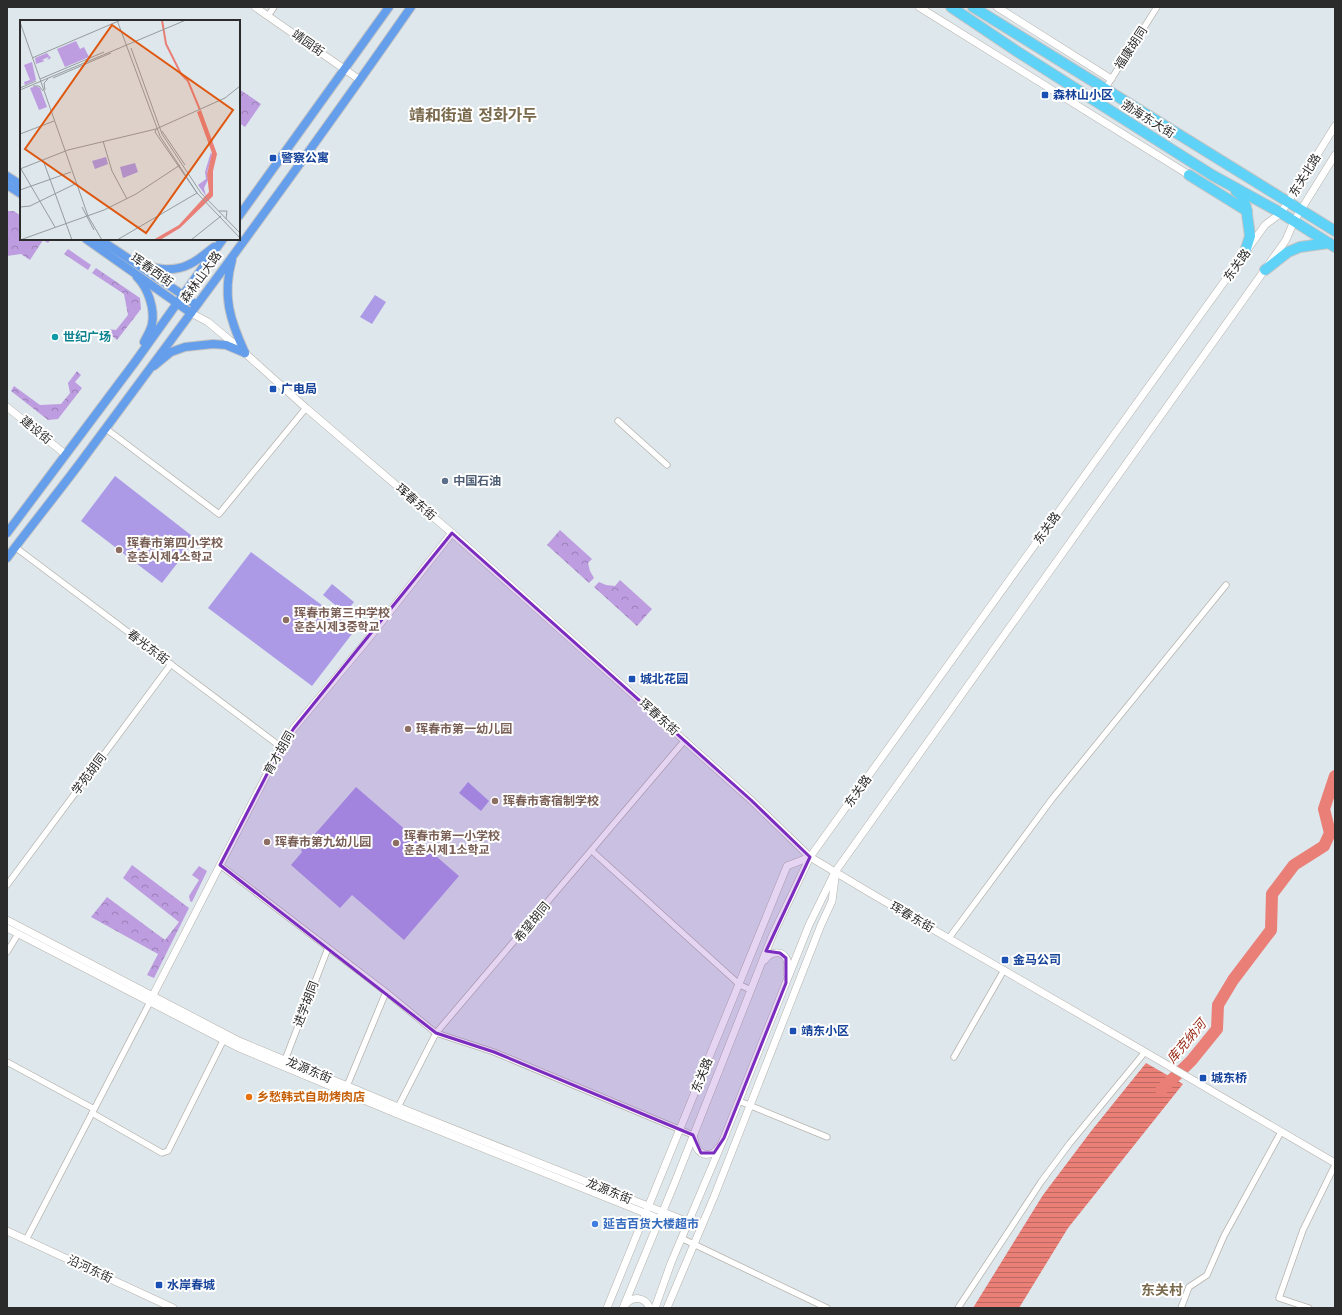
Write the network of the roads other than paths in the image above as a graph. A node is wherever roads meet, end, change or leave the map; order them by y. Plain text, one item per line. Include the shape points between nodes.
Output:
1 (255, 7) edge
2 (274, 7) edge
3 (389, 7) edge
4 (411, 7) edge
5 (919, 7) edge
6 (950, 7) edge
7 (973, 7) edge
8 (997, 7) edge
9 (1157, 7) edge
10 (268, 16) junction
11 (345, 70) junction
12 (1111, 79) junction
13 (360, 80) junction
14 (1105, 88) junction
15 (1335, 126) edge
16 (1335, 155) edge
17 (1221, 161) junction
18 (1189, 175) joint
19 (1212, 175) junction
20 (8, 182) edge
21 (20, 185) edge
22 (1232, 187) junction
23 (20, 193) edge
24 (1288, 202) junction
25 (1301, 210) junction
26 (1247, 211) junction
27 (1281, 214) junction
28 (240, 215) edge
29 (1294, 221) junction
30 (1335, 231) edge
31 (87, 240) edge
32 (100, 240) edge
33 (221, 241) edge
34 (1332, 245) edge
35 (119, 253) junction
36 (234, 253) junction
37 (1244, 255) junction
38 (127, 267) junction
39 (1265, 270) junction
40 (183, 295) junction
41 (178, 302) junction
42 (196, 305) junction
43 (191, 312) junction
44 (208, 322) junction
45 (245, 353) junction
46 (135, 362) junction
47 (146, 372) junction
48 (7, 407) edge
49 (306, 408) junction
50 (618, 421) dead end
51 (105, 428) junction
52 (65, 454) junction
53 (667, 465) dead end
54 (7, 533) edge
55 (452, 533) junction
56 (15, 547) junction
57 (7, 558) edge
58 (1226, 584) dead end
59 (171, 664) junction
60 (685, 740) junction
61 (281, 747) junction
62 (592, 851) junction
63 (810, 857) junction
64 (220, 865) junction
65 (835, 872) junction
66 (7, 885) edge
67 (7, 920) edge
68 (7, 928) edge
69 (18, 934) junction
70 (949, 938) junction
71 (328, 948) junction
72 (7, 952) edge
73 (759, 968) junction
74 (1004, 970) junction
75 (786, 983) junction
76 (739, 984) junction
77 (751, 990) junction
78 (386, 992) junction
79 (151, 999) junction
80 (436, 1033) junction
81 (225, 1037) junction
82 (1148, 1053) junction
83 (954, 1057) dead end
84 (285, 1060) junction
85 (7, 1062) edge
86 (347, 1086) junction
87 (739, 1101) junction
88 (750, 1105) junction
89 (396, 1110) junction
90 (93, 1111) junction
91 (680, 1130) junction
92 (1282, 1132) junction
93 (693, 1135) junction
94 (827, 1137) dead end
95 (724, 1138) junction
96 (1335, 1164) edge
97 (647, 1210) junction
98 (661, 1215) junction
99 (687, 1226) junction
100 (7, 1231) edge
101 (681, 1238) junction
102 (26, 1240) junction
103 (694, 1244) junction
104 (173, 1308) edge
105 (607, 1308) edge
106 (623, 1308) edge
107 (650, 1308) edge
108 (654, 1308) edge
109 (668, 1308) edge
110 (827, 1308) edge
111 (958, 1308) edge
112 (1181, 1308) edge
113 (1309, 1308) edge

1 - 10 main road, 靖园街
2 - 10 street
3 - 11 main road
4 - 13 main road, 森林山大路
5 - 18 main road
6 - 19 highway, 渤海东大街
7 - 14 highway, 渤海东大街
8 - 12 main road
9 - 12 street, 福康胡同
10 - 11 main road, 靖园街
11 - 13 main road, 靖园街
11 - 28 main road
12 - 14 street, 福康胡同
13 - 36 main road, 森林山大路
14 - 17 highway, 渤海东大街
15 - 24 main road, 东关北路
16 - 25 main road, 东关北路
17 - 19 highway
17 - 24 highway, 渤海东大街
18 - 26 highway
19 - 22 highway, 渤海东大街
20 - 21 main road
20 - 23 main road
22 - 26 highway via 1241,195
22 - 27 highway, 渤海东大街
24 - 25 highway, 渤海东大街
24 - 27 main road, 东关路
25 - 29 main road
25 - 30 highway, 渤海东大街
26 - 37 highway via 1250,236
27 - 29 highway, 渤海东大街
27 - 37 main road, 东关路 via 1265,225
29 - 34 highway, 渤海东大街
29 - 39 main road via 1286,240
31 - 38 main road, 珲春西街
32 - 35 main road, 珲春西街
33 - 35 main road via 192,264 166,270 145,265
33 - 40 main road, 森林山大路
34 - 39 highway via 1300,247 1288,252
35 - 40 main road, 珲春西街
36 - 42 main road, 森林山大路
36 - 45 main road via 227,288 230,317
37 - 63 main road, 东关路
38 - 41 main road, 珲春西街
38 - 46 main road via 149,294 153,317 152,325
39 - 65 main road
40 - 41 main road, 森林山大路
40 - 42 main road, 珲春西街
41 - 43 main road, 珲春西街
41 - 46 main road, 森林山大路
42 - 43 main road, 森林山大路
42 - 44 main road, 珲春西街
43 - 44 main road, 珲春西街
43 - 47 main road, 森林山大路
44 - 45 main road, 珲春东街
45 - 47 main road via 226,345 185,347 171,352
45 - 49 main road, 珲春东街
46 - 52 main road, 森林山大路
47 - 51 main road, 森林山大路
48 - 52 main road, 建设街
49 - 51 street via 219,514
49 - 55 main road, 珲春东街
50 - 53 street
51 - 56 main road, 森林山大路
52 - 54 main road, 森林山大路
55 - 60 main road, 珲春东街
55 - 61 main road, 育才胡同
56 - 57 main road, 森林山大路
56 - 59 street, 春光东街
58 - 70 street via 1052,799
59 - 61 street, 春光东街
59 - 66 street, 学苑胡同
60 - 62 street, 希望胡同
60 - 63 main road, 珲春东街
61 - 64 main road, 育才胡同
62 - 76 street
62 - 80 street, 希望胡同
63 - 65 main road, 珲春东街
63 - 73 main road, 东关路
63 - 76 main road, 东关路 via 787,866
64 - 71 street
64 - 79 main road, 育才胡同
65 - 70 main road, 珲春东街
65 - 75 main road via 809,925
65 - 88 main road via 832,901
67 - 79 main road, 龙源东街
68 - 69 main road, 龙源东街
69 - 72 street
69 - 79 main road, 龙源东街
70 - 74 main road, 珲春东街
71 - 78 street
71 - 84 street, 进学胡同
73 - 75 main road via 770,954 780,953 788,962
73 - 77 main road, 东关路
74 - 82 main road, 珲春东街
74 - 83 street
75 - 87 main road
76 - 77 street
76 - 91 main road, 东关路
77 - 93 main road, 东关路
78 - 80 street
78 - 86 street
79 - 81 main road, 龙源东街
79 - 90 street
80 - 89 street, 希望胡同
80 - 91 street via 494,1052
81 - 84 main road, 龙源东街
81 - 89 main road, 龙源东街 via 244,1050
81 - 90 street via 168,1151 162,1153
82 - 92 main road, 珲春东街
82 - 111 street via 1070,1143
84 - 86 main road, 龙源东街
85 - 90 street
86 - 89 main road, 龙源东街
87 - 88 street
87 - 95 main road
88 - 94 street
88 - 103 main road
89 - 97 main road, 龙源东街
90 - 102 street
91 - 93 street
91 - 97 main road, 东关路
92 - 96 main road, 珲春东街
92 - 112 street via 1224,1236 1207,1275 1189,1288
93 - 95 main road via 698,1150 708,1154 717,1150
93 - 98 main road, 东关路
95 - 99 main road
96 - 113 street via 1303,1230 1280,1298
97 - 98 main road, 龙源东街
97 - 105 main road, 东关路
98 - 99 main road, 龙源东街
98 - 106 main road, 东关路
99 - 101 main road
100 - 102 main road, 沿河东街
101 - 103 street
101 - 108 main road
102 - 104 main road, 沿河东街
103 - 109 main road
103 - 110 street
106 - 107 main road via 629,1300 637,1298 645,1301

